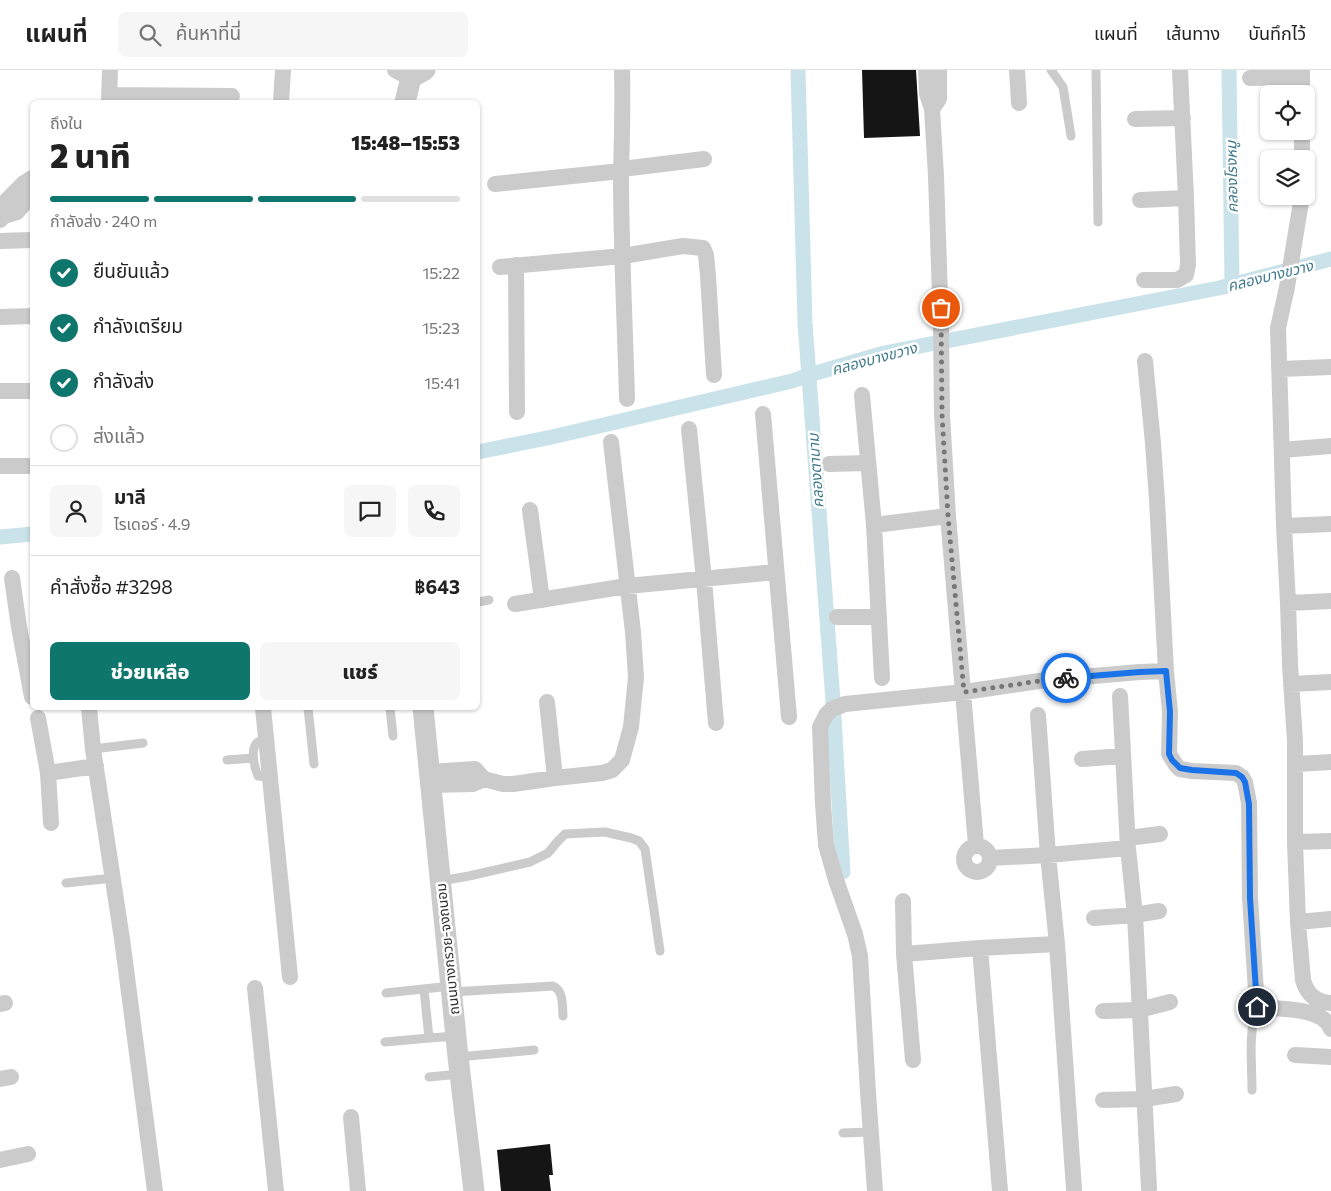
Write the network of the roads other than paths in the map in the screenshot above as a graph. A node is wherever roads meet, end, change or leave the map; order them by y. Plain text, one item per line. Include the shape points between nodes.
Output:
1 (110, 70) edge
2 (283, 70) edge
3 (622, 70) edge
4 (926, 70) edge
5 (940, 70) edge
6 (1017, 70) edge
7 (1051, 70) edge
8 (1096, 70) edge
9 (1180, 70) edge
10 (410, 73) edge
11 (1302, 74) edge
12 (1250, 78) dead end
13 (232, 96) dead end
14 (109, 99) edge
15 (281, 100) edge
16 (405, 100) edge
17 (1019, 103) dead end
18 (932, 109) junction
19 (1183, 118) junction
20 (1135, 119) dead end
21 (1072, 136) dead end
22 (704, 159) dead end
23 (622, 170) junction
24 (30, 179) edge
25 (495, 184) dead end
26 (30, 197) edge
27 (1186, 198) junction
28 (1140, 200) dead end
29 (1300, 205) edge
30 (2, 218) edge
31 (1098, 222) dead end
32 (30, 240) edge
33 (0, 241) edge
34 (622, 256) junction
35 (1144, 280) dead end
36 (30, 316) edge
37 (0, 317) edge
38 (1145, 361) dead end
39 (1331, 367) edge
40 (1280, 369) junction
41 (714, 375) dead end
42 (0, 391) edge
43 (30, 391) edge
44 (862, 395) dead end
45 (627, 399) dead end
46 (517, 412) dead end
47 (763, 414) dead end
48 (689, 429) dead end
49 (611, 442) dead end
50 (1331, 446) edge
51 (1282, 450) junction
52 (868, 463) junction
53 (829, 464) dead end
54 (0, 466) edge
55 (30, 466) edge
56 (530, 510) dead end
57 (948, 516) junction
58 (1331, 524) edge
59 (874, 525) junction
60 (1284, 526) junction
61 (776, 572) junction
62 (12, 578) dead end
63 (704, 580) junction
64 (627, 586) junction
65 (489, 600) dead end
66 (542, 600) junction
67 (1331, 600) edge
68 (480, 602) edge
69 (1288, 603) junction
70 (515, 604) dead end
71 (879, 617) junction
72 (837, 618) dead end
73 (1166, 671) junction
74 (882, 678) dead end
75 (1331, 682) edge
76 (30, 683) edge
77 (1291, 684) junction
78 (964, 692) junction
79 (1120, 696) dead end
80 (547, 702) dead end
81 (35, 710) edge
82 (89, 710) edge
83 (263, 710) edge
84 (308, 710) edge
85 (390, 710) edge
86 (423, 710) edge
87 (1038, 715) dead end
88 (789, 717) dead end
89 (716, 723) dead end
90 (393, 736) dead end
91 (266, 740) junction
92 (143, 743) dead end
93 (93, 749) junction
94 (1123, 756) junction
95 (253, 758) junction
96 (1082, 759) dead end
97 (227, 760) dead end
98 (1331, 762) edge
99 (314, 764) dead end
100 (1296, 764) junction
101 (96, 766) junction
102 (48, 773) junction
103 (270, 777) junction
104 (430, 778) junction
105 (555, 778) junction
106 (51, 823) dead end
107 (1160, 834) dead end
108 (1331, 841) edge
109 (1295, 842) junction
110 (1128, 843) junction
111 (976, 845) junction
112 (1048, 856) junction
113 (990, 858) junction
114 (113, 878) junction
115 (440, 881) junction
116 (66, 883) dead end
117 (903, 901) dead end
118 (1159, 910) dead end
119 (1135, 915) junction
120 (1094, 918) dead end
121 (1331, 919) edge
122 (1298, 922) junction
123 (1057, 944) junction
124 (980, 948) junction
125 (660, 952) dead end
126 (904, 954) junction
127 (290, 976) dead end
128 (256, 988) dead end
129 (424, 989) junction
130 (451, 989) junction
131 (386, 993) dead end
132 (1170, 1002) dead end
133 (1331, 1003) edge
134 (1257, 1007) junction
135 (1103, 1010) dead end
136 (1139, 1010) junction
137 (563, 1016) dead end
138 (1331, 1029) edge
139 (456, 1036) junction
140 (429, 1038) junction
141 (385, 1042) dead end
142 (534, 1050) dead end
143 (1295, 1055) dead end
144 (1331, 1058) edge
145 (913, 1060) dead end
146 (459, 1066) junction
147 (429, 1077) dead end
148 (1252, 1090) dead end
149 (1176, 1094) dead end
150 (1144, 1099) junction
151 (1103, 1100) dead end
152 (351, 1117) dead end
153 (871, 1132) junction
154 (843, 1133) dead end
155 (28, 1154) dead end
156 (0, 1160) edge
157 (1148, 1188) dead end
158 (1074, 1189) dead end
159 (155, 1191) edge
160 (276, 1191) edge
161 (358, 1191) edge
162 (474, 1191) edge
163 (875, 1191) edge
164 (1000, 1191) edge

1 - 14 street
2 - 15 street
3 - 23 street
4 - 18 street via 927,94
5 - 18 street via 939,99
6 - 17 street
7 - 21 lane via 1063,87
8 - 31 lane
9 - 19 street
10 - 16 street
11 - 12 street
13 - 14 street
18 - 57 street
19 - 20 street
19 - 27 street
22 - 23 street
23 - 25 street
23 - 34 street
24 - 30 street via 5,202
26 - 30 street via 17,212
27 - 28 street
27 - 35 street via 1186,275 1177,280
29 - 40 street via 1278,328
32 - 33 street
34 - 41 street via 683,246 703,248 708,276
34 - 45 street
34 - 46 street via 508,266
36 - 37 street
38 - 73 street via 1155,462
39 - 40 street
40 - 51 street
42 - 43 street
44 - 52 street
47 - 61 street
48 - 63 street
49 - 64 street
50 - 51 street
51 - 60 street
52 - 53 street
52 - 59 street
54 - 55 street
56 - 66 street
57 - 59 street
57 - 78 street
58 - 60 street
59 - 71 street
60 - 69 street
61 - 63 street
61 - 88 street
62 - 76 street
63 - 64 street
63 - 89 street
64 - 66 street
64 - 105 street via 636,677 632,727 622,760 612,770 602,773
65 - 68 lane
66 - 70 street
67 - 69 street
69 - 77 street
71 - 72 street
71 - 74 street
73 - 78 street via 1046,680
73 - 134 street via 1170,712 1169,754 1172,760 1180,768 1236,773 1245,782 1249,804 1250,898
75 - 77 street
77 - 100 street
78 - 111 street
78 - 153 street via 845,704 832,709 820,727 826,845 860,956
79 - 94 street
80 - 105 street
81 - 102 street
82 - 93 street
83 - 91 street
84 - 99 lane
85 - 90 lane
86 - 104 street, ถนนบางกรวย-จงถนอม
87 - 112 street
91 - 95 lane via 256,743
91 - 103 street
92 - 93 lane
93 - 101 street
94 - 96 street
94 - 110 street
95 - 97 lane
95 - 103 lane via 258,776
98 - 100 street
100 - 109 street
101 - 102 street
101 - 114 street
102 - 106 street
103 - 127 street
104 - 105 street via 475,769 484,779 503,784
104 - 115 street, ถนนบางกรวย-จงถนอม
107 - 110 street
108 - 109 street
109 - 122 street
110 - 112 street
110 - 119 street
111 - 113 street via 986,849
111 - 113 street via 964,854 967,868 982,871
112 - 113 street
112 - 123 street
114 - 116 lane
114 - 159 street
115 - 125 lane via 530,862 548,853 565,834 604,832 631,838 639,841 645,849
115 - 130 street, ถนนบางกรวย-จงถนอม
117 - 126 street
118 - 119 street
119 - 120 street
119 - 136 street
121 - 122 street
122 - 133 street via 1305,987 1319,1001
123 - 124 street
123 - 158 street
124 - 126 street
124 - 164 street
126 - 145 street
128 - 160 street
129 - 130 lane
129 - 131 lane
129 - 140 lane
130 - 137 lane via 553,986 561,994
130 - 139 street, ถนนบางกรวย-จงถนอม
132 - 136 street
134 - 138 street via 1315,1014
134 - 148 lane via 1251,1044
135 - 136 street
136 - 150 street
139 - 140 lane
139 - 146 street, ถนนบางกรวย-จงถนอม
140 - 141 lane
142 - 146 lane
143 - 144 street
146 - 147 lane
146 - 162 street, ถนนบางกรวย-จงถนอม
149 - 150 street
150 - 151 street
150 - 157 street
152 - 161 street
153 - 154 lane
153 - 163 street
155 - 156 street

